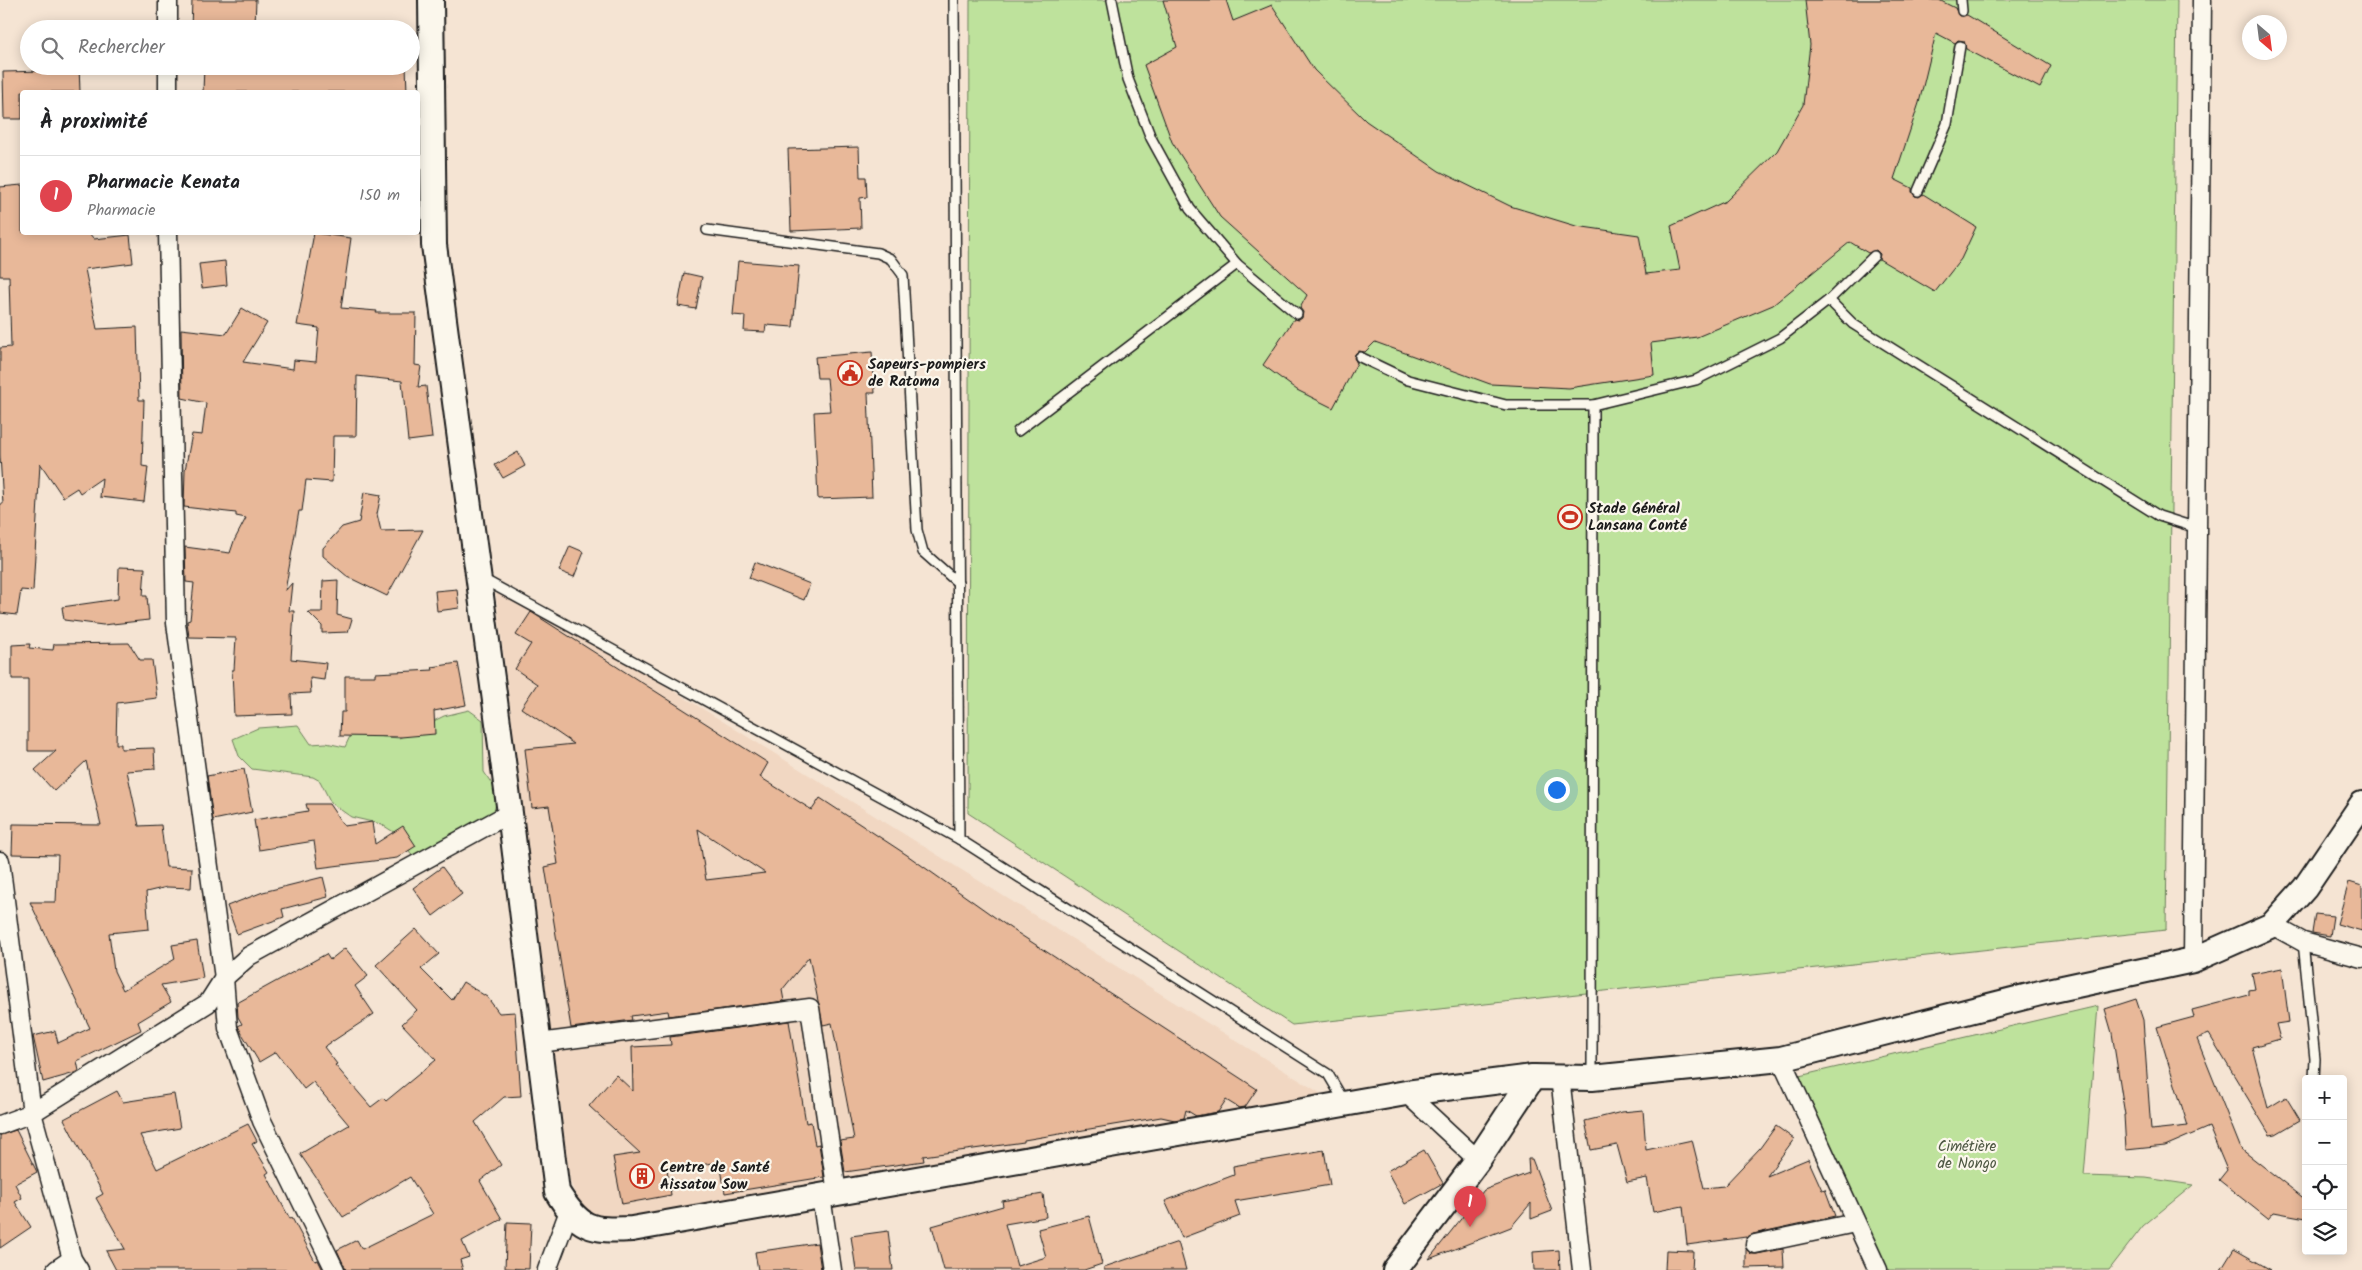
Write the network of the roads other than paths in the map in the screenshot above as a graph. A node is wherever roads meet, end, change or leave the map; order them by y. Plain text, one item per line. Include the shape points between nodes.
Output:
1 (168, 0) edge
2 (431, 0) edge
3 (954, 0) edge
4 (1112, 0) edge
5 (1961, 0) edge
6 (2202, 0) edge
7 (1962, 11) dead end
8 (168, 20) edge
9 (1960, 46) dead end
10 (168, 75) edge
11 (168, 90) edge
12 (425, 156) edge
13 (1918, 191) dead end
14 (707, 230) dead end
15 (168, 235) edge
16 (1874, 256) dead end
17 (1237, 264) junction
18 (1829, 300) junction
19 (1297, 314) dead end
20 (1360, 357) dead end
21 (1594, 405) junction
22 (1018, 431) dead end
23 (2197, 528) junction
24 (478, 576) junction
25 (958, 583) junction
26 (2362, 804) edge
27 (510, 813) junction
28 (959, 839) junction
29 (0, 861) edge
30 (2272, 925) junction
31 (2303, 942) junction
32 (2362, 958) edge
33 (2193, 960) junction
34 (224, 978) junction
35 (539, 1043) junction
36 (1781, 1059) junction
37 (2314, 1075) edge
38 (1532, 1077) junction
39 (1560, 1077) junction
40 (1592, 1078) junction
41 (1406, 1093) junction
42 (1346, 1104) junction
43 (32, 1113) junction
44 (0, 1125) edge
45 (1478, 1160) junction
46 (829, 1195) junction
47 (569, 1211) junction
48 (1855, 1223) junction
49 (1755, 1244) dead end
50 (75, 1265) edge
51 (56, 1270) edge
52 (335, 1270) edge
53 (546, 1270) edge
54 (832, 1270) edge
55 (1395, 1270) edge
56 (1582, 1270) edge
57 (1878, 1270) edge

1 - 8 street
2 - 12 street
3 - 25 lane
4 - 17 lane via 1128,79 1151,138 1190,209
5 - 7 lane
6 - 23 street
9 - 13 lane via 1946,124
10 - 11 street
12 - 24 street
14 - 25 lane via 878,253 891,259 904,275 917,530 923,552
15 - 34 street via 176,623
16 - 18 lane
17 - 19 lane
17 - 22 lane
18 - 21 lane via 1780,338 1696,380
18 - 23 lane via 1854,324 2159,516
20 - 21 lane via 1408,380 1506,405
21 - 40 lane
23 - 33 street
24 - 27 street
24 - 28 lane
25 - 28 lane
26 - 30 street via 2305,888
27 - 34 street via 249,956
27 - 35 street
28 - 42 lane via 1328,1074
29 - 43 street
30 - 31 street
30 - 33 street
31 - 32 street
31 - 37 lane
33 - 36 street via 2044,992
34 - 43 street via 208,1003
34 - 52 street via 228,1028 262,1121
35 - 46 street via 810,1008
35 - 47 street via 557,1192
36 - 40 street
36 - 48 street
38 - 39 street
38 - 41 street
38 - 45 street
39 - 40 street
39 - 56 street
41 - 42 street
41 - 45 street
42 - 46 street
43 - 44 street
43 - 50 street
45 - 55 street
46 - 47 street via 632,1229 601,1231 582,1223
46 - 54 street
47 - 53 street
48 - 49 street
48 - 57 street
50 - 51 street

